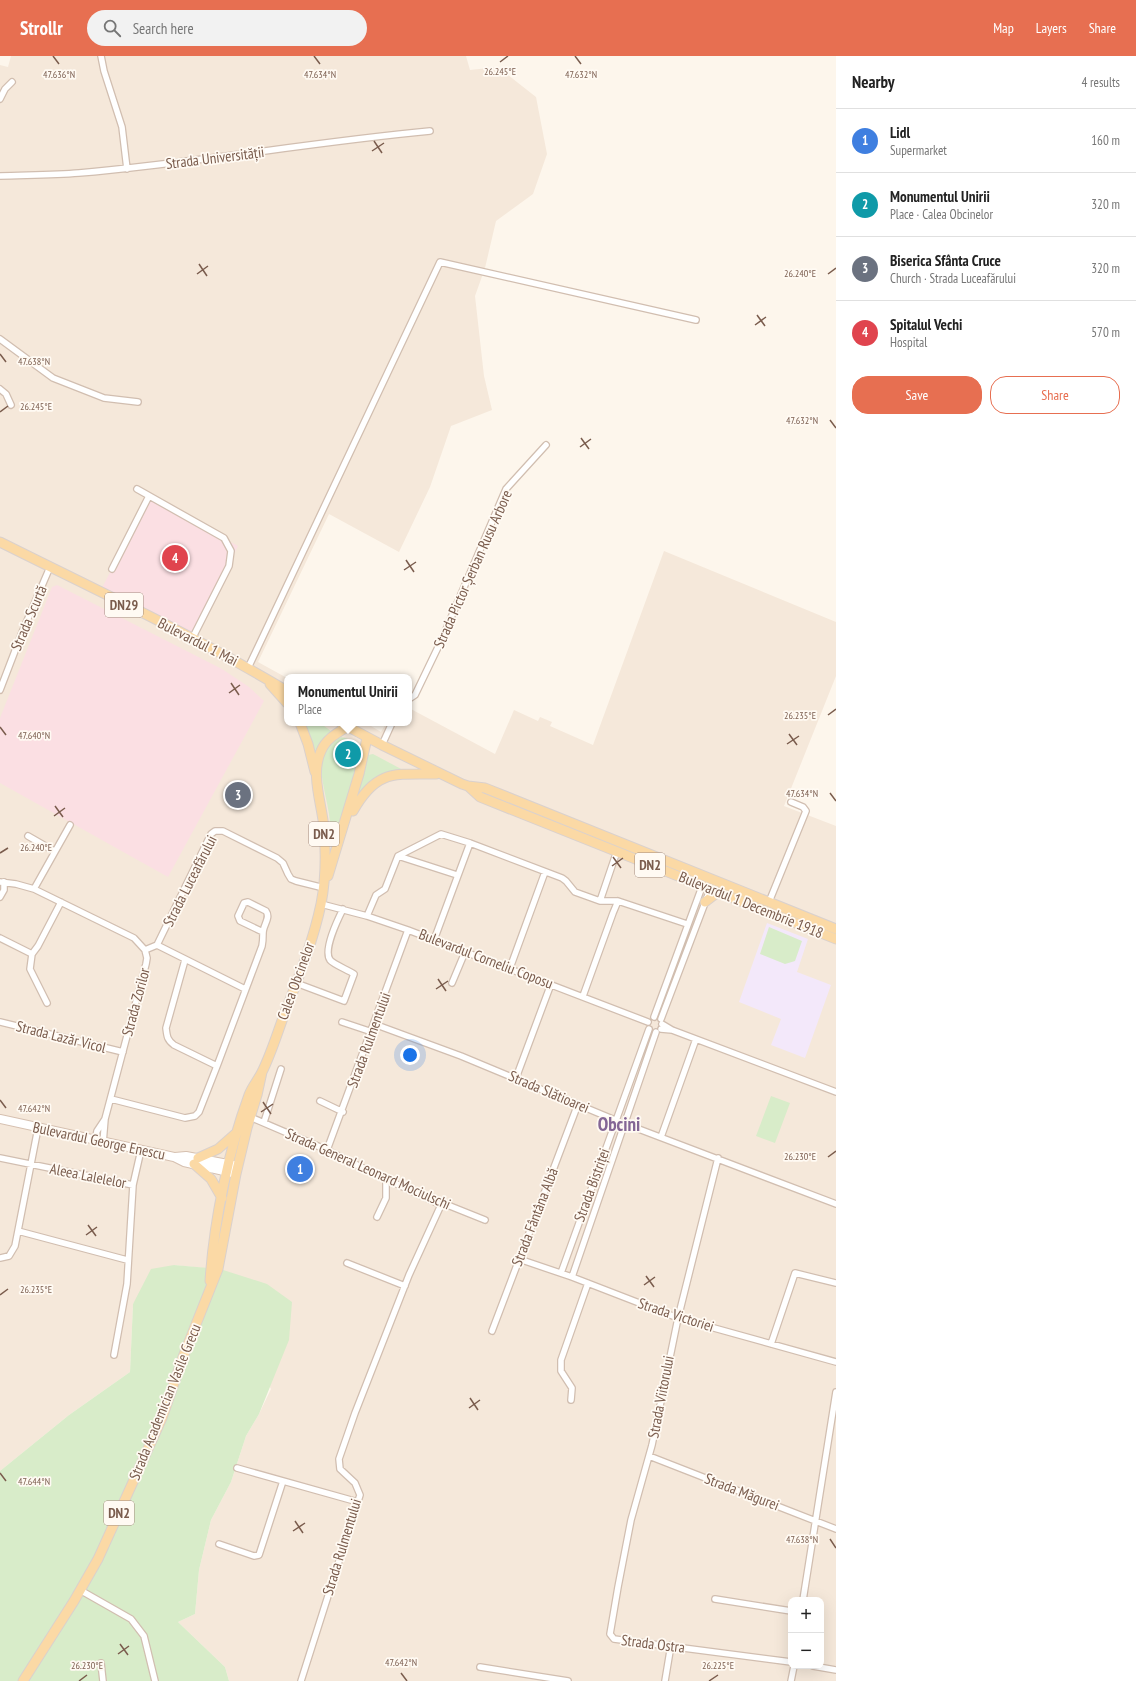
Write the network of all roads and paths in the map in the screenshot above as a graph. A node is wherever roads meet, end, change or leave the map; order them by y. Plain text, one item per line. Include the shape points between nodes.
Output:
1 (101, 56) edge
2 (12, 82) dead end
3 (0, 99) edge
4 (430, 131) dead end
5 (127, 169) junction
6 (0, 176) edge
7 (696, 320) dead end
8 (0, 339) edge
9 (0, 389) edge
10 (138, 402) dead end
11 (11, 405) dead end
12 (546, 445) dead end
13 (137, 488) dead end
14 (149, 496) junction
15 (0, 542) edge
16 (50, 567) junction
17 (112, 569) dead end
18 (192, 639) junction
19 (248, 668) junction
20 (262, 676) junction
21 (284, 689) edge
22 (0, 690) edge
23 (412, 697) edge
24 (284, 700) edge
25 (301, 726) edge
26 (343, 726) edge
27 (346, 726) edge
28 (391, 726) edge
29 (368, 738) junction
30 (382, 745) junction
31 (439, 774) junction
32 (317, 781) junction
33 (468, 786) junction
34 (791, 802) dead end
35 (345, 824) junction
36 (70, 825) dead end
37 (28, 836) dead end
38 (470, 843) junction
39 (54, 851) junction
40 (617, 851) junction
41 (398, 856) junction
42 (544, 872) junction
43 (457, 875) junction
44 (2, 882) edge
45 (710, 885) junction
46 (324, 888) junction
47 (34, 889) junction
48 (0, 897) edge
49 (600, 901) junction
50 (618, 901) junction
51 (60, 902) junction
52 (705, 902) joint
53 (769, 902) junction
54 (321, 904) junction
55 (343, 909) junction
56 (367, 916) junction
57 (687, 924) junction
58 (836, 929) edge
59 (408, 930) junction
60 (263, 932) junction
61 (0, 938) edge
62 (836, 939) edge
63 (434, 940) junction
64 (157, 945) junction
65 (145, 950) junction
66 (465, 952) junction
67 (32, 954) junction
68 (185, 960) junction
69 (510, 968) junction
70 (296, 983) junction
71 (452, 983) dead end
72 (551, 984) junction
73 (245, 989) junction
74 (583, 996) junction
75 (47, 1003) dead end
76 (654, 1017) junction
77 (0, 1022) edge
78 (342, 1022) dead end
79 (648, 1022) junction
80 (374, 1024) junction
81 (660, 1026) junction
82 (649, 1029) junction
83 (372, 1032) junction
84 (696, 1039) junction
85 (122, 1052) junction
86 (217, 1066) junction
87 (280, 1069) dead end
88 (262, 1072) junction
89 (516, 1078) junction
90 (836, 1092) edge
91 (110, 1098) junction
92 (320, 1101) dead end
93 (578, 1104) junction
94 (343, 1112) junction
95 (250, 1117) junction
96 (0, 1119) edge
97 (615, 1120) junction
98 (264, 1122) junction
99 (624, 1123) junction
100 (38, 1128) junction
101 (235, 1134) junction
102 (661, 1137) junction
103 (99, 1142) junction
104 (141, 1150) junction
105 (327, 1150) junction
106 (0, 1158) edge
107 (718, 1158) junction
108 (196, 1161) junction
109 (31, 1164) junction
110 (232, 1169) junction
111 (386, 1179) junction
112 (133, 1185) junction
113 (222, 1198) junction
114 (836, 1204) edge
115 (441, 1205) junction
116 (377, 1217) dead end
117 (485, 1220) dead end
118 (18, 1231) junction
119 (0, 1258) edge
120 (519, 1259) junction
121 (127, 1260) junction
122 (347, 1263) dead end
123 (561, 1273) junction
124 (572, 1277) junction
125 (588, 1283) junction
126 (836, 1283) edge
127 (405, 1286) junction
128 (210, 1288) junction
129 (678, 1318) junction
130 (492, 1331) dead end
131 (771, 1344) junction
132 (114, 1355) dead end
133 (836, 1362) edge
134 (836, 1392) edge
135 (570, 1400) dead end
136 (649, 1456) junction
137 (237, 1468) dead end
138 (283, 1480) junction
139 (358, 1502) junction
140 (816, 1522) junction
141 (836, 1529) edge
142 (219, 1544) dead end
143 (80, 1590) junction
144 (804, 1597) edge
145 (715, 1599) dead end
146 (788, 1611) edge
147 (611, 1637) joint
148 (671, 1645) junction
149 (788, 1662) edge
150 (101, 1663) dead end
151 (480, 1667) dead end
152 (824, 1668) edge
153 (793, 1669) edge
154 (836, 1670) edge
155 (23, 1681) edge
156 (103, 1681) edge
157 (156, 1681) edge
158 (301, 1681) edge
159 (568, 1681) edge
160 (665, 1681) edge
161 (791, 1681) edge

1 - 5 street via 122,127
2 - 3 street
4 - 5 street, Strada Universității
5 - 6 street, Strada Universității
7 - 19 street via 440,262
8 - 10 street via 52,378 104,398
9 - 11 street via 6,394
12 - 23 street, Strada Pictor Șerban Rusu Arbore via 506,489 441,641
13 - 14 street
14 - 17 street
14 - 18 street via 224,538 231,550 229,566
15 - 16 main road, Bulevardul 1 Mai / DN29
16 - 18 main road, Bulevardul 1 Mai / DN29
16 - 22 street, Strada Scurtă
18 - 19 main road, Bulevardul 1 Mai / DN29
19 - 20 main road, Bulevardul 1 Mai / DN29
20 - 21 main road, Bulevardul 1 Mai / DN29
20 - 24 main road, DN29
25 - 32 main road
26 - 32 main road, Calea Obcinelor / DN2 via 321,750
27 - 29 main road, DN2
28 - 30 street
29 - 30 main road, DN2
29 - 35 main road, Calea Obcinelor / DN2
30 - 31 main road, DN2
31 - 33 main road, Bulevardul 1 Decembrie 1918 / DN2
31 - 35 main road, DN2 via 395,774 383,777 366,791
32 - 46 main road, Calea Obcinelor / DN2 via 326,847
33 - 40 main road, Bulevardul 1 Decembrie 1918 / DN2 via 480,797
33 - 45 main road, Bulevardul 1 Decembrie 1918 / DN2 via 485,788
34 - 53 street via 803,807 806,812
35 - 46 main road, Calea Obcinelor / DN2
36 - 39 street
37 - 39 street
38 - 41 street via 441,834
38 - 42 street
38 - 43 street
39 - 47 street
40 - 45 main road, Bulevardul 1 Decembrie 1918 / DN2
40 - 49 street
41 - 43 street
41 - 56 street via 385,890 376,895
42 - 49 street via 566,880 574,892
42 - 69 street
43 - 63 street
44 - 47 street, Strada Zorilor
44 - 48 street via 4,890
45 - 52 main road
45 - 53 main road, Bulevardul 1 Decembrie 1918 / DN2
45 - 57 street
45 - 62 main road, Bulevardul 1 Decembrie 1918 / DN2
46 - 54 main road, Calea Obcinelor / DN2
46 - 64 street, Strada Luceafărului via 296,882 277,858 223,831 215,831 211,834
47 - 51 street, Strada Zorilor
49 - 50 street
50 - 57 street
50 - 74 street
51 - 65 street, Strada Zorilor via 134,938
51 - 67 street via 42,940
52 - 81 street, Strada Bistriței
53 - 58 main road, Bulevardul 1 Decembrie 1918 / DN2
54 - 55 street, Bulevardul Corneliu Coposu
54 - 70 main road, Calea Obcinelor / DN2 via 312,940
55 - 56 street, Bulevardul Corneliu Coposu
55 - 70 street via 335,926 328,954 330,961 354,974 344,1001
56 - 59 street, Bulevardul Corneliu Coposu
57 - 76 street
59 - 63 street, Bulevardul Corneliu Coposu
59 - 80 street, Strada Rulmentului
60 - 60 street via 268,918 266,911 248,902 242,905 238,916 240,921
60 - 73 street via 262,946
61 - 67 street
63 - 66 street, Bulevardul Corneliu Coposu
64 - 65 street, Strada Luceafărului
64 - 68 street, Strada Luceafărului
65 - 85 street, Strada Zorilor via 146,964
66 - 69 street, Bulevardul Corneliu Coposu
66 - 71 street
67 - 75 street via 30,969
68 - 73 street, Strada Luceafărului
68 - 86 street via 166,1028 167,1036 174,1045
69 - 72 street, Bulevardul Corneliu Coposu
70 - 88 main road, Calea Obcinelor / DN2
72 - 74 street, Bulevardul Corneliu Coposu
72 - 89 street
73 - 86 street
74 - 79 street, Bulevardul Corneliu Coposu
76 - 79 street
76 - 81 street
77 - 85 street, Strada Lazăr Vicol
78 - 83 street
79 - 82 street
80 - 83 street, Strada Rulmentului
80 - 89 street, Strada Slătioarei
81 - 82 street
81 - 84 street
81 - 99 street, Strada Bistriței
82 - 97 street, Strada Bistriței
83 - 94 street, Strada Rulmentului
84 - 90 street
84 - 102 street
85 - 91 street, Strada Zorilor
86 - 91 street via 199,1112 195,1116 185,1118
87 - 98 street
88 - 95 main road, Calea Obcinelor / DN2
88 - 101 main road, Calea Obcinelor / DN2 via 250,1093
89 - 93 street, Strada Slătioarei
91 - 103 street, Strada Zorilor
92 - 94 street
93 - 97 street, Strada Slătioarei
93 - 120 street, Strada Fântâna Albă
94 - 105 street, Strada Rulmentului
95 - 98 street, Strada General Leonard Mociulschi
95 - 110 main road, Calea Obcinelor / DN2
96 - 100 main road, Bulevardul George Enescu
97 - 99 street, Strada Slătioarei
97 - 123 street, Strada Bistriței
98 - 105 street, Strada General Leonard Mociulschi
99 - 102 street, Strada Slătioarei
99 - 124 street, Strada Bistriței
100 - 103 main road, Bulevardul George Enescu
100 - 109 street, Aleea Lalelelor
101 - 108 main road via 218,1149
101 - 110 main road, Calea Obcinelor / DN2
102 - 107 street, Strada Slătioarei
103 - 104 main road, Bulevardul George Enescu
104 - 108 main road, Bulevardul George Enescu via 174,1157 186,1156
104 - 112 street, Aleea Lalelelor
105 - 111 street, Strada General Leonard Mociulschi
106 - 109 street, Aleea Lalelelor
107 - 114 street, Strada Slătioarei
107 - 129 street, Strada Viitorului
108 - 110 main road, Bulevardul George Enescu
108 - 113 main road
109 - 112 street, Aleea Lalelelor
109 - 118 street, Aleea Lalelelor
110 - 113 main road, Strada Academician Vasile Grecu / DN2
110 - 128 main road, Strada Academician Vasile Grecu / DN2 via 218,1269
111 - 115 street, Strada General Leonard Mociulschi
111 - 116 street via 386,1198
112 - 121 street
113 - 128 main road, Strada Academician Vasile Grecu / DN2
115 - 117 street, Strada General Leonard Mociulschi
115 - 127 street, Strada Rulmentului
118 - 119 street, Aleea Lalelelor via 12,1252 9,1256
118 - 121 street
120 - 123 street, Strada Victoriei
120 - 130 street, Strada Fântâna Albă
121 - 132 street via 127,1284
122 - 127 street
123 - 124 street, Strada Victoriei
124 - 125 street, Strada Victoriei
125 - 129 street, Strada Victoriei
125 - 135 street via 561,1360 561,1371 572,1388
126 - 131 street via 795,1272
127 - 139 street, Strada Rulmentului via 339,1460 340,1470 358,1488
128 - 143 main road, Strada Academician Vasile Grecu / DN2 via 162,1418 98,1559
129 - 131 street, Strada Victoriei
129 - 136 street, Strada Viitorului
131 - 133 street, Strada Victoriei
134 - 140 street
136 - 140 street, Strada Măgurei
136 - 147 street, Strada Viitorului via 625,1549
137 - 138 street
138 - 139 street
138 - 142 street via 259,1555 254,1556
139 - 158 street, Strada Rulmentului
140 - 141 street, Strada Măgurei
140 - 144 street
143 - 155 main road, Strada Academician Vasile Grecu / DN2
143 - 157 street via 131,1619 144,1636
145 - 146 street
147 - 148 street, Strada Ostra
148 - 149 street, Strada Ostra
148 - 160 street
150 - 156 street
151 - 159 street
152 - 154 street
153 - 161 street

